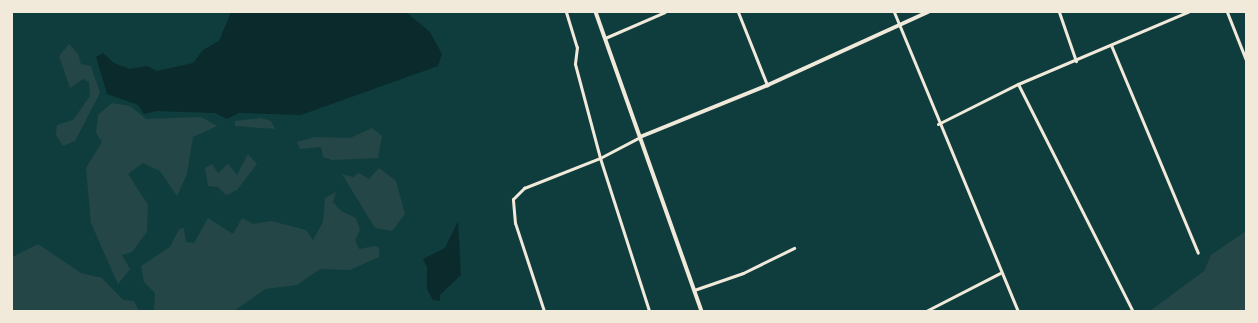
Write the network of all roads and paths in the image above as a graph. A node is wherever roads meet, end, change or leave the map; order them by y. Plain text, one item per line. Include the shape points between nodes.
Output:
1 (566, 12) edge
2 (596, 12) edge
3 (665, 12) edge
4 (738, 12) edge
5 (894, 12) edge
6 (928, 12) edge
7 (1059, 12) edge
8 (1188, 12) edge
9 (1227, 12) edge
10 (899, 24) junction
11 (605, 38) junction
12 (1111, 45) junction
13 (1246, 60) edge
14 (1076, 61) junction
15 (1018, 84) junction
16 (767, 85) junction
17 (938, 124) junction
18 (640, 138) junction
19 (600, 158) junction
20 (794, 248) dead end
21 (1198, 253) dead end
22 (1000, 273) junction
23 (694, 290) junction
24 (1132, 310) dead end
25 (544, 311) edge
26 (649, 311) edge
27 (702, 311) edge
28 (926, 311) edge
29 (1018, 311) edge

1 - 19 street via 577,47 575,64
2 - 11 street
3 - 11 street
4 - 16 street
5 - 10 street
6 - 10 street
7 - 14 street
8 - 12 street
9 - 13 street
10 - 16 street
10 - 17 street
11 - 18 street
12 - 14 street
12 - 21 street
14 - 15 street
15 - 17 street
15 - 24 street
16 - 18 street
17 - 22 street
18 - 19 street
18 - 23 street
19 - 25 street via 524,188 513,199 515,223
19 - 26 street
20 - 23 street via 743,273
22 - 28 street
22 - 29 street
23 - 27 street

